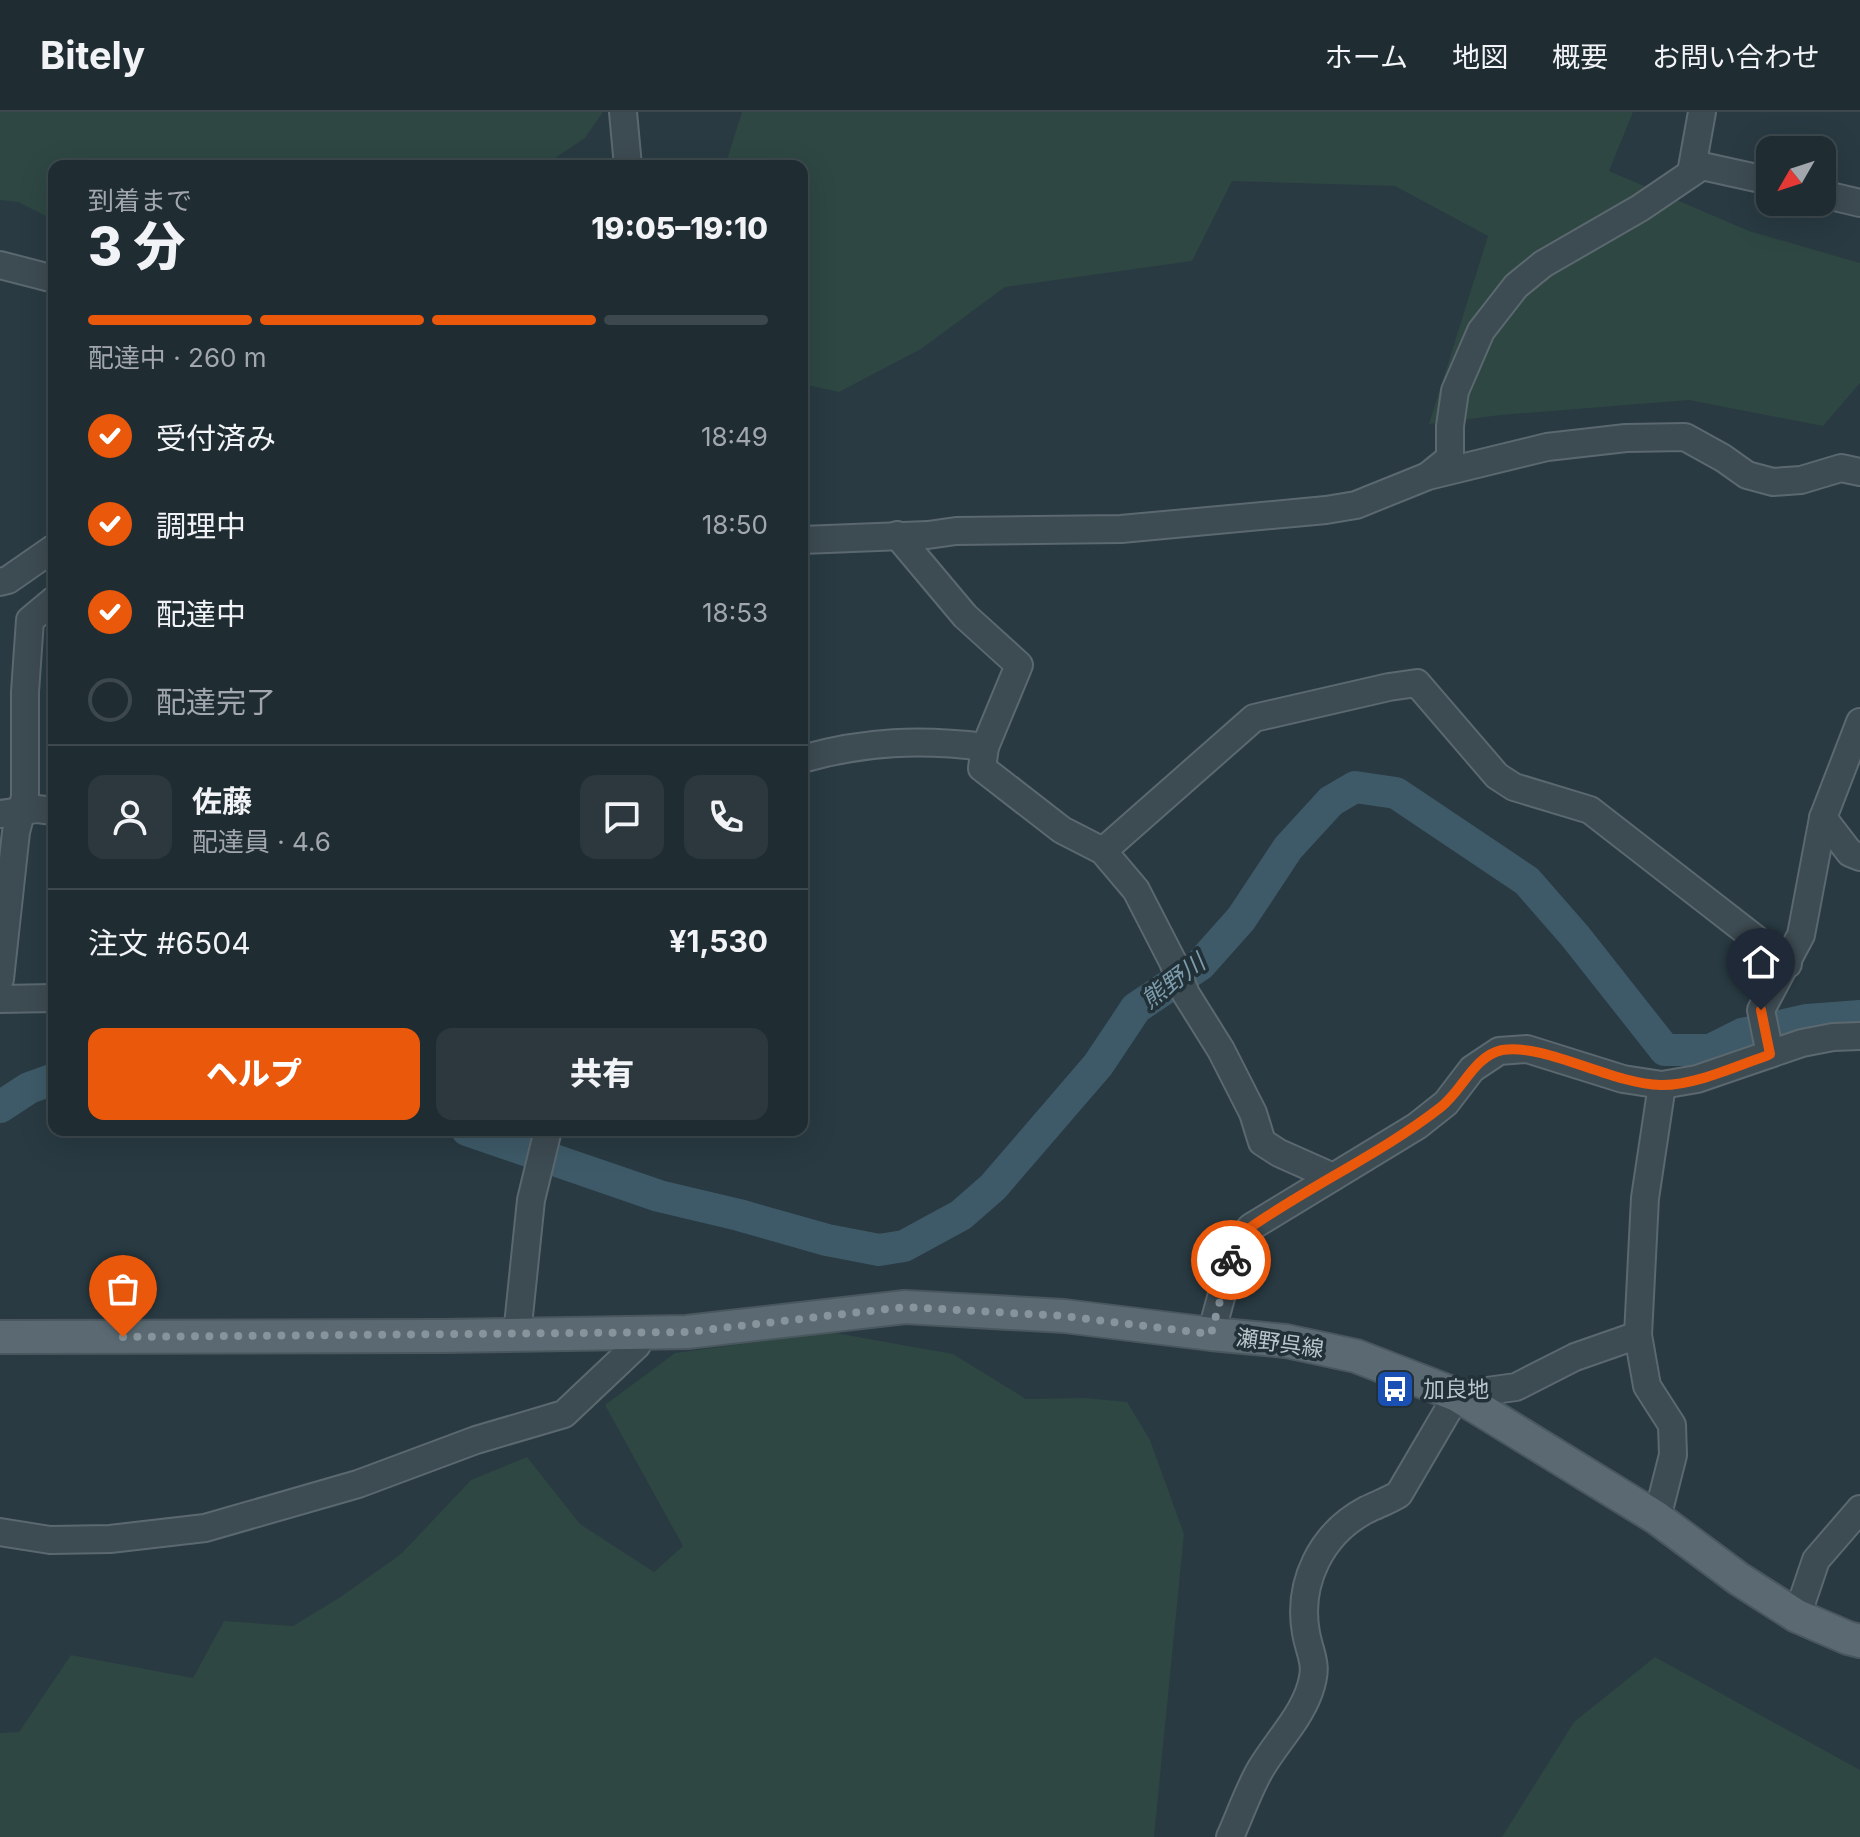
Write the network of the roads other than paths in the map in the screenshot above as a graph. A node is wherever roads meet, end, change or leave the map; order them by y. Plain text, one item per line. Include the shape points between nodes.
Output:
1 (623, 112) edge
2 (1702, 112) edge
3 (627, 160) edge
4 (1691, 173) junction
5 (1756, 178) edge
6 (1836, 197) edge
7 (1860, 203) edge
8 (0, 265) edge
9 (48, 277) edge
10 (1860, 472) edge
11 (1428, 476) junction
12 (897, 535) junction
13 (808, 540) edge
14 (48, 552) edge
15 (0, 582) edge
16 (48, 605) edge
17 (1860, 722) edge
18 (985, 747) junction
19 (808, 758) edge
20 (48, 811) edge
21 (11, 812) edge
22 (1823, 818) junction
23 (1103, 851) junction
24 (1860, 857) edge
25 (1788, 964) junction
26 (0, 979) edge
27 (48, 998) edge
28 (0, 999) edge
29 (1860, 1036) edge
30 (1769, 1047) junction
31 (1662, 1085) junction
32 (547, 1136) edge
33 (1333, 1177) junction
34 (642, 1333) junction
35 (1211, 1334) junction
36 (517, 1335) junction
37 (1638, 1335) junction
38 (0, 1337) edge
39 (1457, 1395) junction
40 (1860, 1509) edge
41 (1657, 1518) junction
42 (0, 1532) edge
43 (1797, 1616) junction
44 (1860, 1641) edge
45 (1230, 1837) edge

1 - 3 street
2 - 4 street
4 - 5 street via 1702,166
4 - 11 street via 1516,286 1481,331 1455,391 1450,458
6 - 7 street
8 - 9 street
10 - 11 street via 1841,468 1773,482 1747,475 1685,437 1547,447
11 - 12 street via 1356,505 1326,510 1121,529
12 - 13 street
12 - 18 street via 965,616 1019,665
14 - 15 street
16 - 21 street via 30,620 25,797
17 - 22 street
18 - 19 street via 902,741
18 - 23 street via 982,768 1004,788 1062,830
20 - 21 street
21 - 26 street via 16,832
22 - 24 street via 1850,853
22 - 25 street via 1801,935
23 - 25 street via 1254,718 1417,683 1497,776 1514,787 1590,810
23 - 33 street via 1136,890 1186,994 1253,1113 1262,1142
25 - 30 street via 1761,1010
27 - 28 street
29 - 30 street
30 - 31 street via 1697,1079
31 - 33 street via 1623,1079 1527,1049 1499,1051 1472,1069 1446,1103 1417,1126
31 - 37 street via 1645,1198
32 - 36 street via 531,1200
33 - 35 street via 1251,1227 1234,1250
34 - 35 main road, 瀬野呉線 via 905,1307 1064,1316
34 - 36 main road, 瀬野呉線
34 - 42 street via 637,1345 564,1414 358,1484 205,1528 110,1539 50,1540
35 - 39 main road, 瀬野呉線 via 1286,1341 1356,1356
36 - 38 main road, 瀬野呉線
37 - 39 street via 1575,1357 1516,1387
37 - 41 street via 1647,1386 1672,1425 1673,1455
39 - 41 main road, 瀬野呉線
39 - 45 street via 1399,1494 1332,1536 1315,1559 1304,1595 1316,1673 1308,1697 1259,1771
40 - 43 street via 1816,1560
41 - 43 main road, 瀬野呉線
43 - 44 main road, 瀬野呉線

